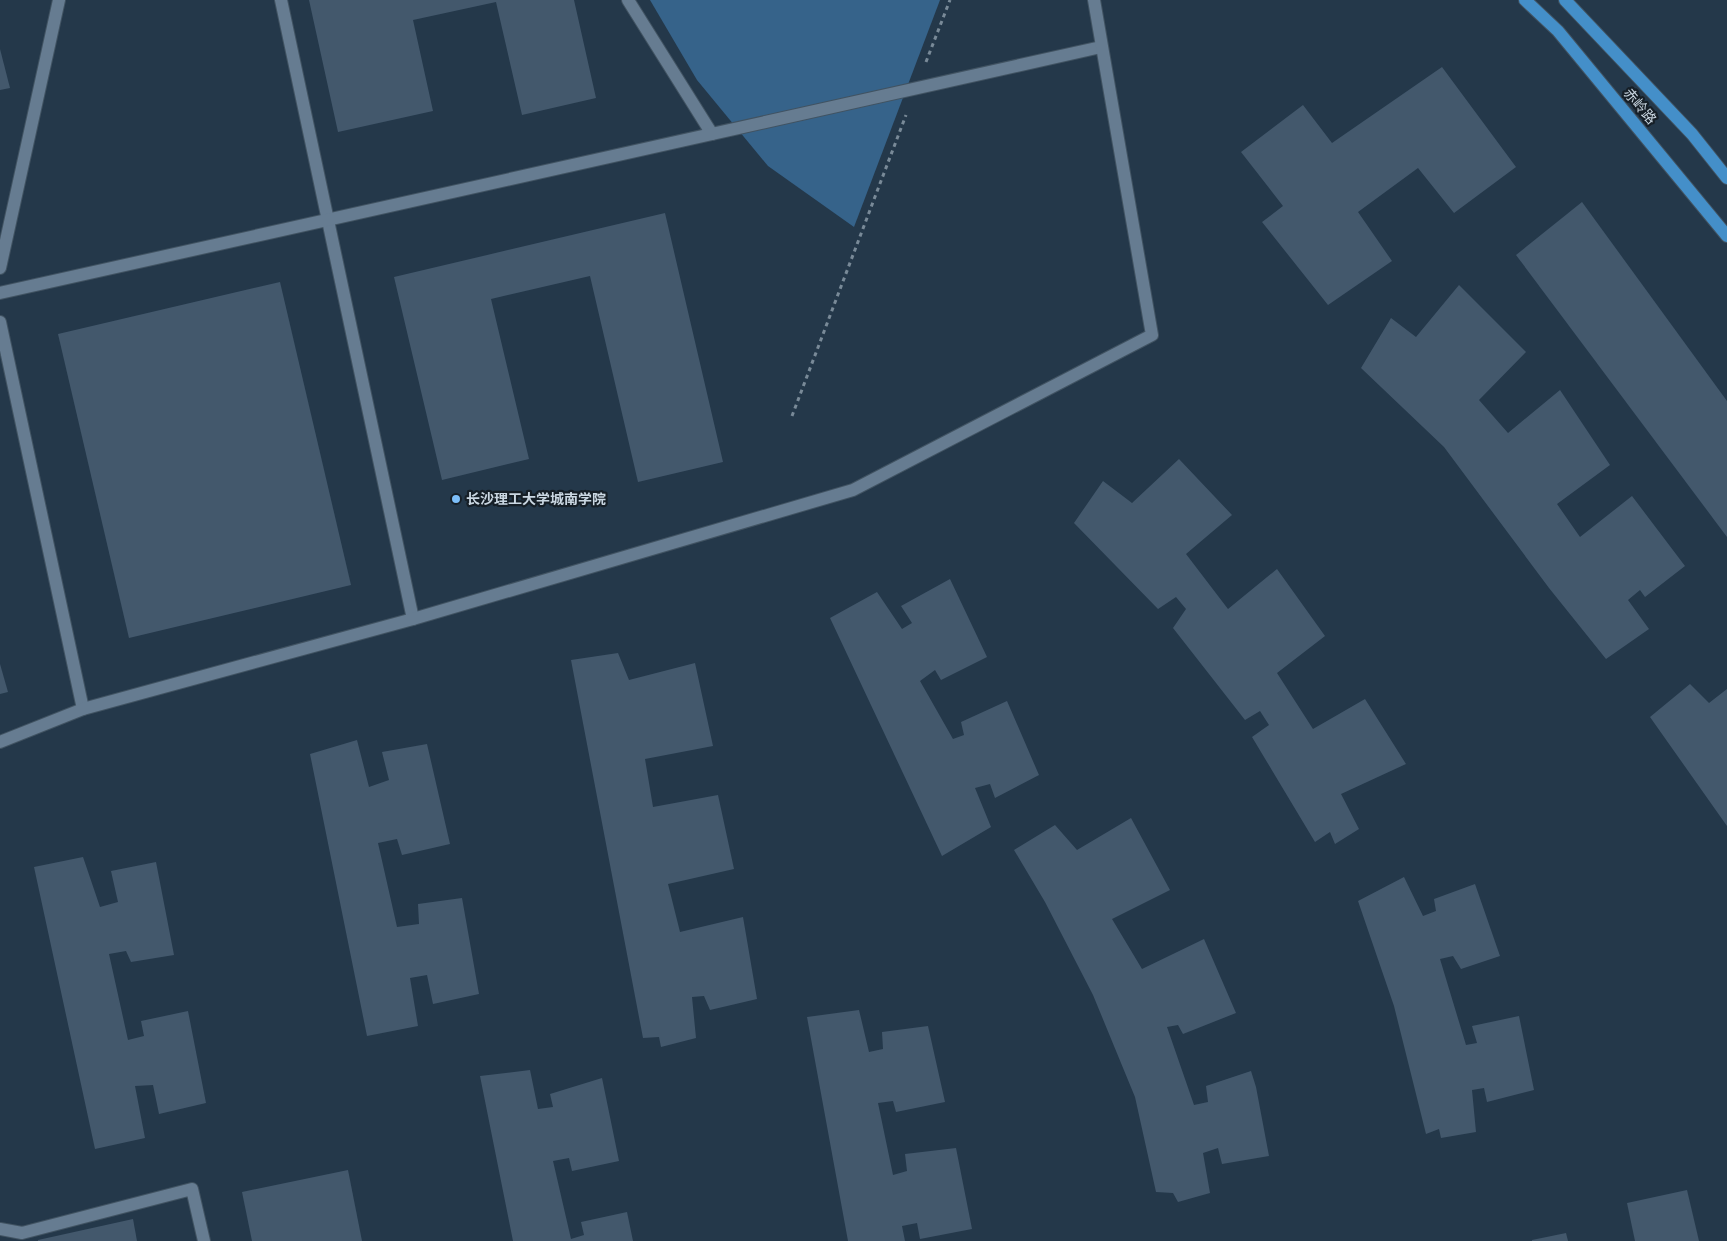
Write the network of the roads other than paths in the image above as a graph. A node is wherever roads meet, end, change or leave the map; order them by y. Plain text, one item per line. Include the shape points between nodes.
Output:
1 (58, 0) edge
2 (281, 0) edge
3 (628, 0) edge
4 (1094, 0) edge
5 (1525, 0) edge
6 (1565, 0) edge
7 (1102, 47) junction
8 (712, 134) junction
9 (1727, 178) edge
10 (328, 220) junction
11 (1727, 236) edge
12 (0, 268) edge
13 (0, 294) edge
14 (0, 322) edge
15 (413, 619) junction
16 (83, 709) junction
17 (0, 742) edge
18 (0, 1230) edge
19 (204, 1241) edge

1 - 12 street
2 - 10 street
3 - 8 street
4 - 7 street
5 - 11 main road, 赤岭路 via 1558,31
6 - 9 main road, 赤岭路 via 1692,134
7 - 8 street
7 - 15 street via 1152,335 852,490
8 - 10 street
10 - 13 street
10 - 15 street
14 - 16 street
15 - 16 street
16 - 17 street
18 - 19 street via 22,1233 192,1189

